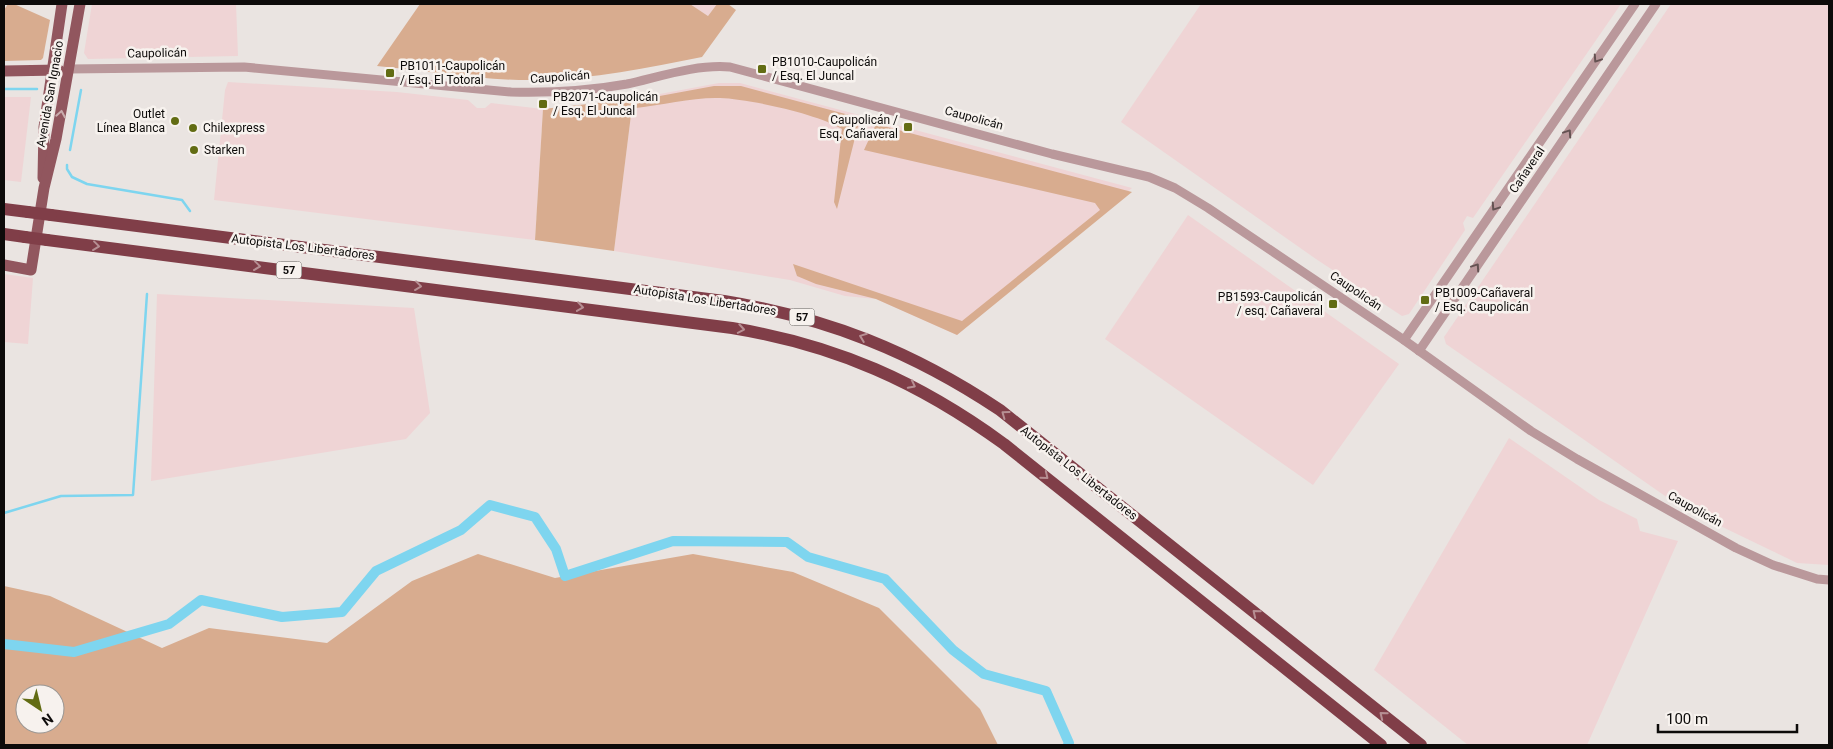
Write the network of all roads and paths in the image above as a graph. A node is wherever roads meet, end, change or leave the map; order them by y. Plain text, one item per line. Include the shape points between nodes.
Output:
1 (62, 4) edge
2 (80, 4) edge
3 (1634, 4) edge
4 (1656, 4) edge
5 (58, 29) junction
6 (75, 30) junction
7 (68, 69) junction
8 (52, 70) junction
9 (4, 71) edge
10 (44, 188) junction
11 (4, 209) edge
12 (4, 234) edge
13 (4, 265) edge
14 (1404, 340) junction
15 (1419, 351) junction
16 (1829, 580) edge
17 (1381, 745) edge
18 (1421, 745) edge

1 - 5 main road, Avenida San Ignacio
2 - 6 main road, Avenida San Ignacio
3 -> 14 street, Cañaveral
15 -> 4 street, Cañaveral
5 - 6 main road via 67,34
5 - 8 main road, Avenida San Ignacio
6 - 7 main road, Avenida San Ignacio
7 - 8 main road, Caupolicán
10 -> 7 main road, Avenida San Ignacio
7 - 14 street, Caupolicán via 244,67 545,93 624,84 709,67 740,69 1167,183
8 - 9 main road, Caupolicán
8 - 10 main road, Avenida San Ignacio via 43,142
10 - 13 main road, Avenida San Ignacio via 31,270
18 -> 11 highway, Autopista Los Libertadores / 57, bridge via 1006,415 929,366 854,333 792,314 724,301
12 -> 17 highway, Autopista Los Libertadores / 57, bridge via 732,328 795,340 857,360 940,400 1004,444
14 - 15 street, Caupolicán
15 - 16 street, Caupolicán via 1531,431 1585,464 1736,548 1773,565

